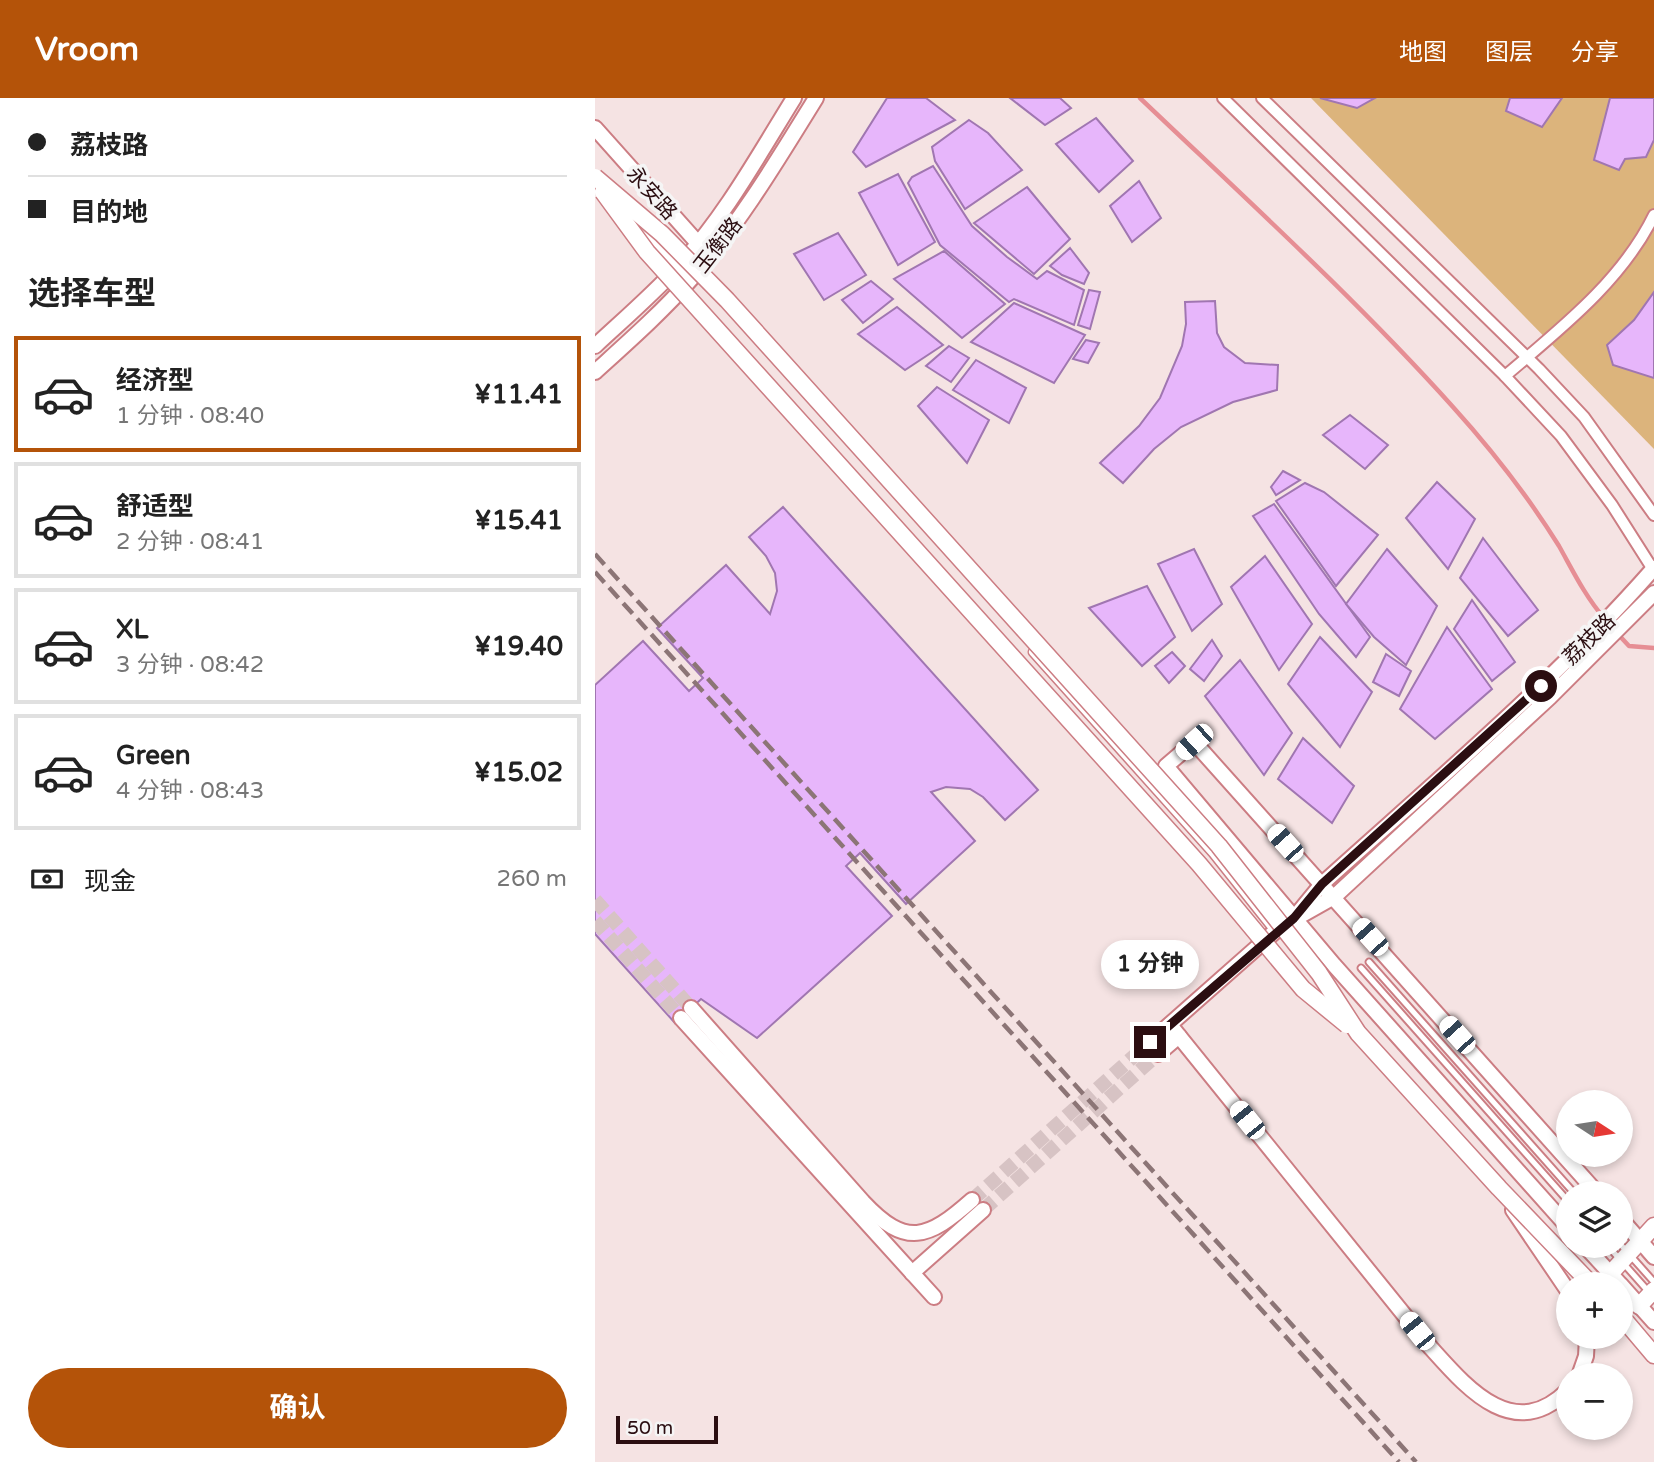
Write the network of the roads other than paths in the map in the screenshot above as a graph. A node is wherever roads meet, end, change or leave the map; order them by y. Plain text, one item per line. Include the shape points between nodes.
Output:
1 (793, 98) edge
2 (816, 98) edge
3 (1223, 98) edge
4 (1262, 98) edge
5 (595, 128) edge
6 (595, 177) edge
7 (1654, 215) edge
8 (698, 243) junction
9 (710, 256) junction
10 (678, 267) junction
11 (693, 276) junction
12 (595, 346) edge
13 (1527, 357) junction
14 (595, 372) edge
15 (1505, 376) junction
16 (1654, 515) edge
17 (1654, 570) edge
18 (1654, 593) edge
19 (1625, 612) junction
20 (1546, 691) junction
21 (1322, 884) junction
22 (1334, 897) junction
23 (1294, 918) junction
24 (1275, 931) junction
25 (1369, 962) dead end
26 (1361, 968) dead end
27 (1175, 1030) junction
28 (1358, 1033) junction
29 (1154, 1048) tunnel mouth
30 (1563, 1181) edge
31 (1586, 1181) edge
32 (1556, 1187) edge
33 (1499, 1188) junction
34 (1556, 1213) edge
35 (1654, 1226) edge
36 (1633, 1233) edge
37 (1640, 1241) junction
38 (1633, 1246) edge
39 (1654, 1256) edge
40 (1596, 1258) edge
41 (1627, 1258) edge
42 (1627, 1258) edge
43 (1580, 1272) edge
44 (1609, 1272) edge
45 (912, 1273) junction
46 (1556, 1273) edge
47 (1653, 1288) edge
48 (934, 1297) dead end
49 (1633, 1299) edge
50 (1639, 1306) junction
51 (1654, 1322) edge
52 (1633, 1326) edge
53 (1633, 1330) edge
54 (1654, 1346) edge
55 (1654, 1355) edge
56 (1556, 1400) edge

1 - 8 street, 玉衡路
2 - 9 street, 玉衡路 via 752,201
3 - 15 street
4 - 13 street
5 - 8 street, 永安路
6 - 10 street, 永安路
6 - 28 main road, bridge via 647,252 1199,864 1303,989
6 - 28 main road, bridge via 662,234 727,300 1219,846 1319,973
7 - 13 street via 1630,255 1605,284
8 - 9 street, 永安路
8 - 10 street, 玉衡路
9 - 11 street, 玉衡路
10 - 11 street, 永安路
10 - 12 street, 玉衡路
11 - 14 street, 玉衡路
11 - 24 street via 1204,843
13 - 15 street
13 - 16 street via 1584,417
15 - 17 street via 1590,473
17 - 19 street, 荔枝路
18 - 19 street, 荔枝路
19 - 20 street, 荔枝路
20 - 21 street, 荔枝路
20 - 22 street, 荔枝路
21 - 22 street
21 - 23 street, 荔枝路
21 - 23 street via 1194,742 1166,766
22 - 23 street, 荔枝路
22 - 31 street
23 - 24 street
23 - 34 street
24 - 27 street
25 - 30 lane
26 - 32 lane
27 - 29 street
27 - 56 street via 1403,1314 1478,1397 1514,1411
28 - 33 main road, bridge
33 - 43 main road, bridge
33 - 46 street, bridge
35 - 37 main road
36 - 37 street
37 - 38 main road
37 - 39 street
40 - 44 street
41 - 47 lane
42 - 47 lane
45 - 45 street via 977,1205 928,1232 909,1234 889,1228 686,1013
45 - 48 street
47 - 50 main road
49 - 50 street
50 - 51 street
52 - 54 main road
53 - 55 main road

